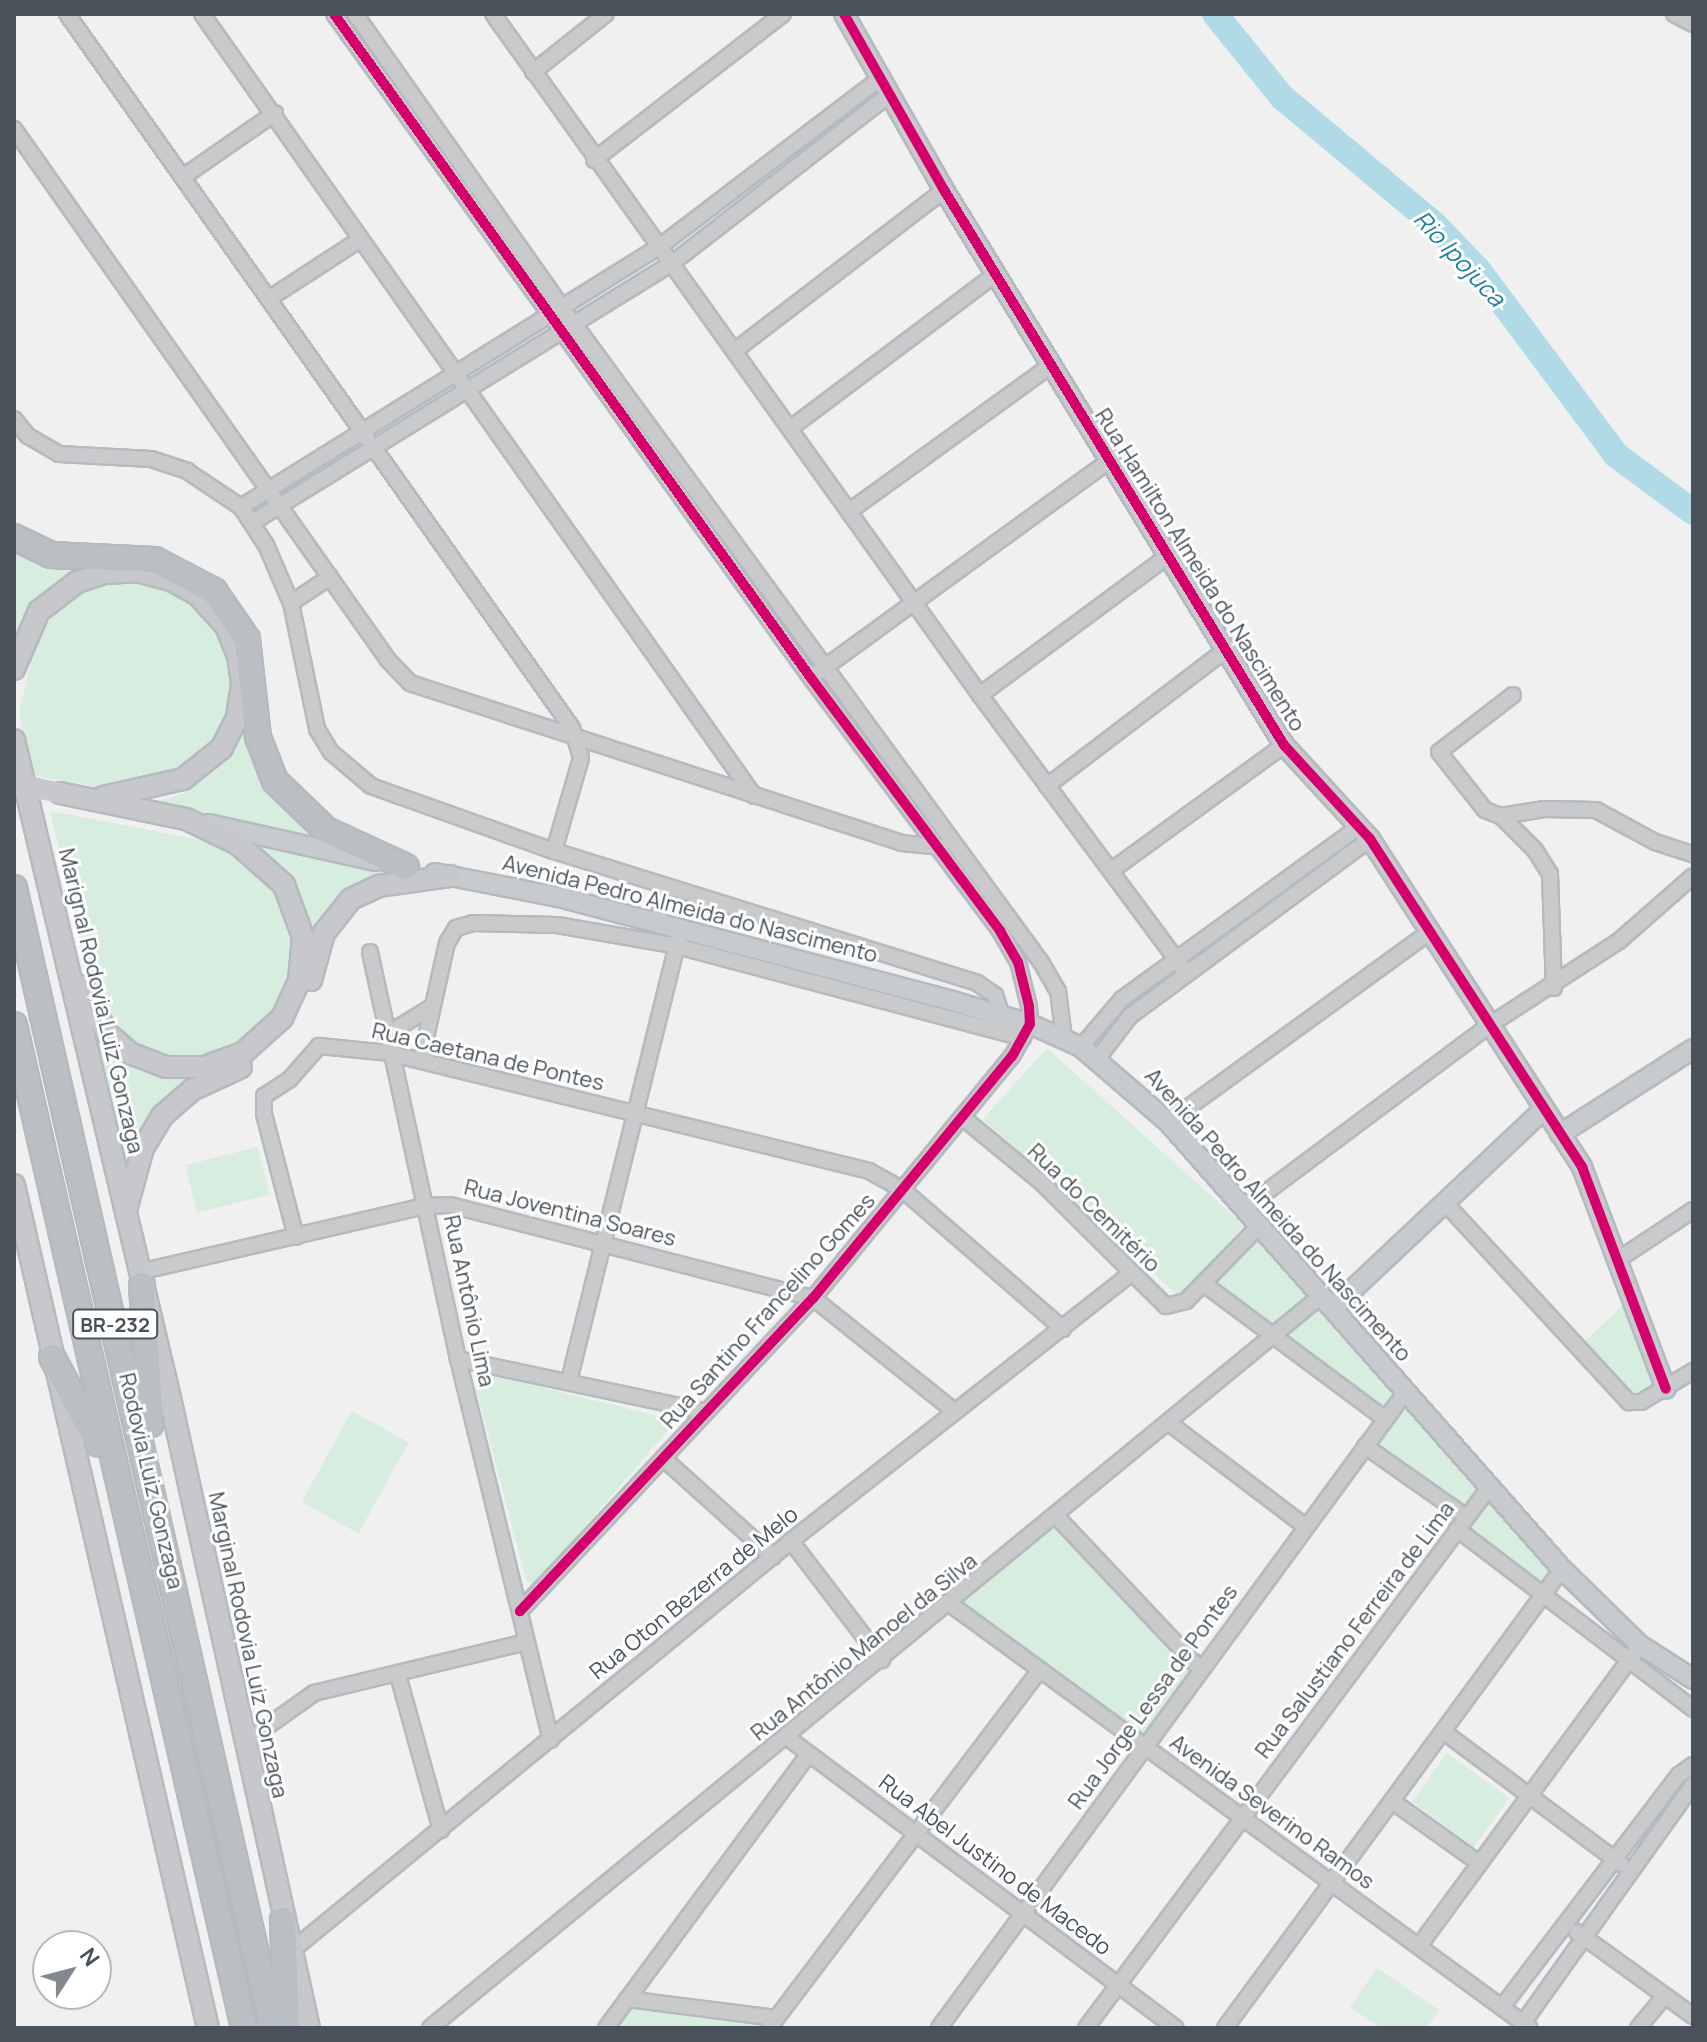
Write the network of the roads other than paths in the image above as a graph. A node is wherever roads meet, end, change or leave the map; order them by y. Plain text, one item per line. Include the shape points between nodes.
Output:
1 (67, 14) edge
2 (202, 14) edge
3 (334, 14) edge
4 (355, 14) edge
5 (493, 14) edge
6 (606, 14) edge
7 (783, 14) edge
8 (844, 14) edge
9 (1674, 14) edge
10 (1693, 24) edge
11 (533, 72) junction
12 (885, 87) junction
13 (275, 113) junction
14 (14, 129) edge
15 (594, 160) junction
16 (183, 177) junction
17 (944, 190) junction
18 (361, 239) junction
19 (659, 247) junction
20 (671, 264) junction
21 (996, 274) junction
22 (270, 298) junction
23 (563, 308) junction
24 (548, 316) junction
25 (574, 324) junction
26 (561, 333) junction
27 (737, 349) junction
28 (1050, 366) junction
29 (455, 373) junction
30 (466, 390) junction
31 (14, 419) edge
32 (792, 427) junction
33 (362, 431) junction
34 (373, 447) junction
35 (1109, 461) junction
36 (268, 490) junction
37 (278, 506) junction
38 (241, 507) junction
39 (851, 510) junction
40 (253, 522) junction
41 (14, 537) edge
42 (1168, 556) junction
43 (330, 577) junction
44 (916, 602) junction
45 (291, 603) junction
46 (1224, 651) junction
47 (824, 668) junction
48 (14, 669) edge
49 (811, 678) junction
50 (980, 695) junction
51 (1513, 695) dead end
52 (14, 740) edge
53 (579, 741) junction
54 (1284, 745) junction
55 (14, 783) edge
56 (1047, 786) junction
57 (754, 796) junction
58 (88, 799) junction
59 (1501, 816) junction
60 (186, 819) junction
61 (1365, 833) junction
62 (953, 843) junction
63 (936, 849) junction
64 (554, 851) junction
65 (1693, 854) edge
66 (406, 867) junction
67 (1112, 870) junction
68 (450, 876) junction
69 (1693, 876) edge
70 (49, 878) junction
71 (667, 886) junction
72 (14, 888) edge
73 (657, 923) junction
74 (1431, 931) junction
75 (679, 938) junction
76 (370, 952) dead end
77 (1177, 959) junction
78 (1187, 974) junction
79 (1554, 988) junction
80 (433, 1006) junction
81 (1001, 1014) junction
82 (1491, 1024) junction
83 (14, 1025) edge
84 (1026, 1031) junction
85 (386, 1035) junction
86 (1064, 1038) junction
87 (1081, 1047) junction
88 (1693, 1049) edge
89 (389, 1053) junction
90 (1098, 1058) junction
91 (421, 1060) junction
92 (1544, 1109) junction
93 (635, 1114) junction
94 (962, 1117) junction
95 (1168, 1122) junction
96 (1560, 1134) junction
97 (14, 1185) edge
98 (903, 1190) junction
99 (1446, 1204) junction
100 (425, 1206) junction
101 (1245, 1208) junction
102 (1693, 1210) edge
103 (125, 1214) junction
104 (1260, 1225) junction
105 (296, 1237) junction
106 (606, 1244) junction
107 (1619, 1259) junction
108 (1130, 1274) junction
109 (140, 1279) junction
110 (1204, 1284) junction
111 (813, 1298) junction
112 (1328, 1302) junction
113 (1063, 1329) junction
114 (1273, 1337) junction
115 (52, 1357) junction
116 (458, 1359) junction
117 (1693, 1371) edge
118 (569, 1381) junction
119 (1666, 1389) junction
120 (1405, 1393) junction
121 (703, 1411) junction
122 (954, 1411) junction
123 (1385, 1419) junction
124 (1169, 1423) junction
125 (1365, 1446) junction
126 (663, 1458) junction
127 (1488, 1489) junction
128 (1057, 1517) junction
129 (1462, 1523) junction
130 (1306, 1527) junction
131 (791, 1541) junction
132 (168, 1556) junction
133 (773, 1557) junction
134 (1562, 1569) junction
135 (1543, 1595) junction
136 (950, 1604) junction
137 (520, 1611) junction
138 (526, 1642) junction
139 (1640, 1645) junction
140 (155, 1657) junction
141 (882, 1660) junction
142 (1627, 1663) junction
143 (1040, 1670) junction
144 (1201, 1670) junction
145 (398, 1675) junction
146 (1693, 1679) edge
147 (1693, 1709) edge
148 (1444, 1732) junction
149 (788, 1738) junction
150 (551, 1740) junction
151 (244, 1743) junction
152 (1144, 1746) junction
153 (809, 1754) junction
154 (1693, 1765) edge
155 (1693, 1785) edge
156 (1530, 1796) junction
157 (1392, 1801) junction
158 (1243, 1818) junction
159 (441, 1830) junction
160 (914, 1833) junction
161 (1616, 1860) junction
162 (1479, 1863) junction
163 (1631, 1871) junction
164 (1332, 1883) junction
165 (1022, 1914) junction
166 (283, 1920) junction
167 (1567, 1924) junction
168 (1582, 1936) junction
169 (1419, 1946) junction
170 (290, 1952) junction
171 (1118, 1985) junction
172 (1664, 1997) junction
173 (627, 1999) junction
174 (1502, 2007) junction
175 (1693, 2016) edge
176 (772, 2023) edge
177 (1526, 2025) edge
178 (208, 2028) edge
179 (244, 2028) edge
180 (273, 2028) edge
181 (287, 2028) edge
182 (309, 2028) edge
183 (430, 2028) edge
184 (606, 2028) edge
185 (939, 2028) edge
186 (1086, 2028) edge
187 (1175, 2028) edge
188 (1225, 2028) edge
189 (1638, 2028) edge

1 - 16 street
2 - 13 street
3 - 24 street
4 - 23 street
5 - 11 street
6 - 11 street
7 - 15 street
8 - 12 street, Rua Hamilton Almeida do Nascimento
9 - 10 street
11 - 15 street
12 - 17 street, Rua Hamilton Almeida do Nascimento
12 - 19 street
12 - 20 street
13 - 16 street
13 - 18 street
14 - 36 street
15 - 19 street
16 - 22 street
17 - 21 street, Rua Hamilton Almeida do Nascimento
17 - 27 street
18 - 22 street
18 - 29 street
19 - 20 street
19 - 23 street
20 - 25 street
20 - 27 street
21 - 28 street, Rua Hamilton Almeida do Nascimento
21 - 32 street
22 - 33 street
23 - 24 street
23 - 25 street
24 - 26 street
24 - 29 street
25 - 26 street
25 - 47 street
26 - 30 street
26 - 49 street
27 - 32 street
28 - 35 street, Rua Hamilton Almeida do Nascimento
28 - 39 street
29 - 30 street
29 - 33 street
30 - 34 street
30 - 57 street
31 - 38 street via 28,436 59,454 151,459 198,477
32 - 39 street
33 - 34 street
33 - 36 street
34 - 37 street
34 - 53 street
35 - 42 street, Rua Hamilton Almeida do Nascimento
35 - 44 street
36 - 37 street
36 - 38 street
37 - 40 street
37 - 43 street
38 - 40 street
39 - 44 street
40 - 45 street
41 - 66 highway via 51,555 155,560 214,591 247,639 258,737 275,781 326,830
42 - 46 street, Rua Hamilton Almeida do Nascimento
42 - 50 street
43 - 45 street
43 - 53 street via 410,683
44 - 47 street
44 - 50 street
45 - 64 street via 317,729 352,772 391,796
46 - 54 street, Rua Hamilton Almeida do Nascimento
46 - 56 street
47 - 49 street
47 - 62 street
48 - 58 main road via 30,625 49,601 77,582 121,570 155,574 185,586 213,608 233,639 241,669 241,700 222,748 174,783
49 - 63 street
50 - 56 street
51 - 59 street via 1453,736 1439,752 1485,810
52 - 70 main road, Marignal Rodovia Luiz Gonzaga / BR-232
53 - 57 street
53 - 64 street via 579,768
54 - 61 street, Rua Hamilton Almeida do Nascimento
54 - 67 street
55 - 58 main road, bridge
56 - 67 street
57 - 63 street
58 - 60 main road
59 - 65 street via 1544,809 1596,810 1655,842
59 - 79 street via 1535,850 1550,874
60 - 66 street, Avenida Pedro Almeida do Nascimento
60 - 70 main road via 238,844 272,869 300,917 303,961 292,1001 269,1032 231,1059 204,1067 166,1067 118,1044 95,1014
61 - 74 street, Rua Hamilton Almeida do Nascimento
61 - 77 street
61 - 78 street
62 - 63 street
62 - 86 street via 1058,991
63 - 84 street via 1018,962
64 - 71 street
66 - 68 street, Avenida Pedro Almeida do Nascimento
67 - 77 street
68 - 73 street, Avenida Pedro Almeida do Nascimento
68 - 103 main road via 379,886 341,908 324,933 293,1024 261,1056 192,1090 162,1116 143,1148
69 - 79 street via 1642,923
70 - 103 main road, Marignal Rodovia Luiz Gonzaga / BR-232
71 - 73 street
71 - 81 street via 977,983 995,995
72 - 132 highway, Rodovia Luiz Gonzaga / BR-232
73 - 75 street, Avenida Pedro Almeida do Nascimento
74 - 82 street, Rua Hamilton Almeida do Nascimento
74 - 95 street
75 - 80 street via 557,925 463,925 447,943
75 - 81 street, Avenida Pedro Almeida do Nascimento
75 - 84 street
75 - 93 street
76 - 85 street, Rua Antônio Lima
77 - 78 street
77 - 87 street via 1109,1011
78 - 90 street via 1130,1016
79 - 82 street
80 - 85 street
80 - 91 street
81 - 84 street, Avenida Pedro Almeida do Nascimento
82 - 92 street, Rua Hamilton Almeida do Nascimento
82 - 101 street
83 - 140 highway, Rodovia Luiz Gonzaga / BR-232
84 - 86 street, Avenida Pedro Almeida do Nascimento
84 - 94 street, Rua Santino Francelino Gomes
85 - 89 street, Rua Antônio Lima
86 - 87 street, Avenida Pedro Almeida do Nascimento
87 - 90 street, Avenida Pedro Almeida do Nascimento
88 - 96 street
89 - 91 street, Rua Caetana de Pontes
89 - 100 street, Rua Antônio Lima
89 - 105 street, Rua Caetana de Pontes via 312,1050 290,1079 264,1096
90 - 95 street, Avenida Pedro Almeida do Nascimento
91 - 93 street, Rua Caetana de Pontes
92 - 96 street, Rua Hamilton Almeida do Nascimento
92 - 99 street
93 - 98 street, Rua Caetana de Pontes via 846,1164
93 - 106 street
94 - 98 street, Rua Santino Francelino Gomes
94 - 108 street, Rua do Cemitério via 1042,1183
95 - 101 street, Avenida Pedro Almeida do Nascimento
96 - 107 street, Rua Hamilton Almeida do Nascimento via 1582,1167
97 - 115 main road, BR-232
98 - 111 street, Rua Santino Francelino Gomes
98 - 113 street, Rua Caetana de Pontes
99 - 112 street
99 - 119 street via 1626,1399 1634,1404
100 - 105 street, Rua Joventina Soares
100 - 106 street, Rua Joventina Soares via 476,1210
100 - 116 street, Rua Antônio Lima
101 - 104 street, Avenida Pedro Almeida do Nascimento
102 - 107 street
103 - 109 main road, Marignal Rodovia Luiz Gonzaga / BR-232
104 - 110 street
104 - 112 street, Avenida Pedro Almeida do Nascimento
105 - 109 street, Rua Joventina Soares
106 - 111 street, Rua Joventina Soares
106 - 118 street
107 - 119 street, Rua Hamilton Almeida do Nascimento
108 - 110 street, Rua do Cemitério via 1158,1302 1179,1306
108 - 113 street, Rua Oton Bezerra de Melo
109 - 132 highway via 148,1398 168,1513
109 - 151 main road, Marginal Rodovia Luiz Gonzaga / BR-232
110 - 114 street
111 - 121 street, Rua Santino Francelino Gomes
111 - 122 street, Rua Joventina Soares
112 - 114 street, Rua Antônio Manoel da Silva
112 - 120 street, Avenida Pedro Almeida do Nascimento
113 - 122 street, Rua Oton Bezerra de Melo
114 - 123 street
114 - 124 street, Rua Antônio Manoel da Silva
115 - 140 highway via 97,1440 136,1610
115 - 178 main road, BR-232
116 - 118 street
116 - 137 street, Rua Antônio Lima
117 - 119 street
118 - 121 street
120 - 123 street, Rua Jorge Lessa de Pontes
120 - 127 street, Avenida Pedro Almeida do Nascimento
121 - 126 street, Rua Santino Francelino Gomes
122 - 131 street, Rua Oton Bezerra de Melo
123 - 125 street, Rua Jorge Lessa de Pontes
124 - 128 street, Rua Antônio Manoel da Silva
124 - 130 street
125 - 129 street
125 - 130 street, Rua Jorge Lessa de Pontes
126 - 133 street
126 - 137 street, Rua Santino Francelino Gomes
127 - 129 street, Rua Salustiano Ferreira de Lima
127 - 134 street, Avenida Pedro Almeida do Nascimento
128 - 136 street, Rua Antônio Manoel da Silva
128 - 144 street
129 - 135 street
129 - 158 street, Rua Salustiano Ferreira de Lima
130 - 144 street, Rua Jorge Lessa de Pontes
131 - 133 street, Rua Oton Bezerra de Melo
131 - 141 street
132 - 180 highway, Rodovia Luiz Gonzaga / BR-232
133 - 150 street, Rua Oton Bezerra de Melo
134 - 135 street
134 - 139 street, Avenida Pedro Almeida do Nascimento
135 - 142 street
135 - 148 street
136 - 141 street, Rua Antônio Manoel da Silva
136 - 143 street, Avenida Severino Ramos
137 - 138 street, Rua Antônio Lima
138 - 145 street
138 - 150 street, Rua Antônio Lima
139 - 142 street
139 - 146 street, Avenida Pedro Almeida do Nascimento
140 - 179 highway, Rodovia Luiz Gonzaga / BR-232
141 - 149 street, Rua Antônio Manoel da Silva
142 - 147 street
142 - 156 street
143 - 152 street, Avenida Severino Ramos
143 - 160 street
144 - 152 street, Rua Jorge Lessa de Pontes
145 - 151 street via 314,1693
145 - 159 street
148 - 156 street
148 - 157 street
149 - 153 street, Rua Abel Justino de Macedo
149 - 183 street, Rua Antônio Manoel da Silva
150 - 159 street, Rua Oton Bezerra de Melo
151 - 166 main road, Marginal Rodovia Luiz Gonzaga / BR-232
152 - 158 street, Avenida Severino Ramos
152 - 165 street, Rua Jorge Lessa de Pontes
153 - 160 street, Rua Abel Justino de Macedo
153 - 173 street
154 - 161 street via 1679,1775
155 - 163 street
156 - 161 street
156 - 162 street
157 - 162 street
157 - 164 street
158 - 164 street, Avenida Severino Ramos
158 - 171 street, Rua Salustiano Ferreira de Lima
159 - 170 street, Rua Oton Bezerra de Melo
160 - 165 street, Rua Abel Justino de Macedo
160 - 176 street
161 - 163 street
161 - 167 street
162 - 169 street
163 - 168 street
164 - 169 street, Avenida Severino Ramos
164 - 188 street
165 - 171 street, Rua Abel Justino de Macedo
165 - 185 street, Rua Jorge Lessa de Pontes
166 - 170 main road, Marginal Rodovia Luiz Gonzaga / BR-232
166 - 181 highway
167 - 168 street
167 - 174 street
168 - 172 street
168 - 177 street
169 - 174 street, Avenida Severino Ramos
170 - 182 main road, Marginal Rodovia Luiz Gonzaga / BR-232
171 - 186 street, Rua Salustiano Ferreira de Lima
171 - 187 street, Rua Abel Justino de Macedo
172 - 175 street
172 - 189 street
173 - 176 street
173 - 184 street
174 - 177 street, Avenida Severino Ramos

